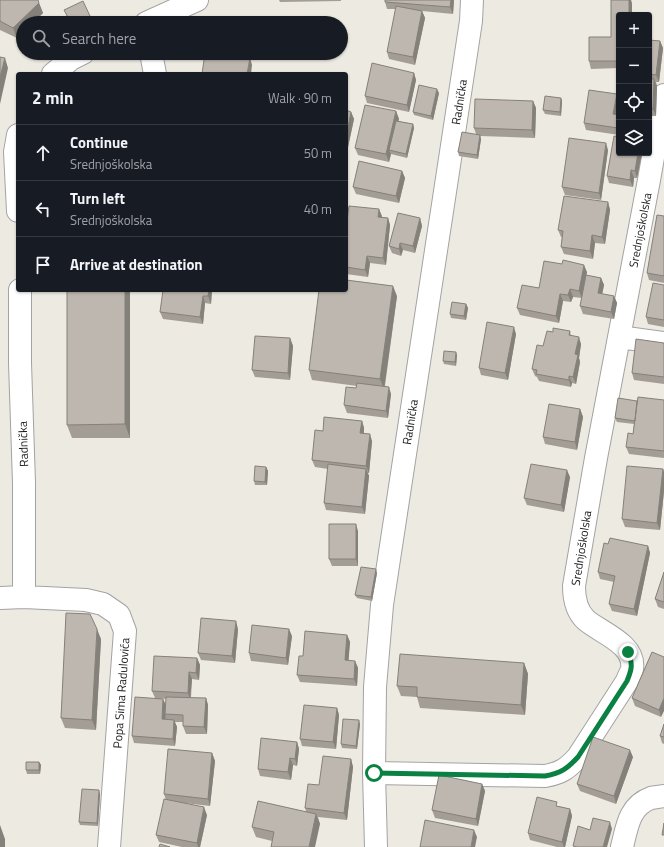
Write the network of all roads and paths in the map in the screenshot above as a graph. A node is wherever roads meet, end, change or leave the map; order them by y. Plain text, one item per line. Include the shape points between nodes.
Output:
1 (197, 0) edge
2 (472, 0) edge
3 (162, 16) edge
4 (70, 60) edge
5 (152, 60) edge
6 (55, 72) edge
7 (155, 72) edge
8 (664, 95) edge
9 (660, 135) edge
10 (16, 146) edge
11 (16, 172) edge
12 (642, 215) junction
13 (664, 219) edge
14 (20, 292) edge
15 (619, 337) junction
16 (664, 343) edge
17 (24, 597) junction
18 (0, 598) edge
19 (374, 773) junction
20 (664, 796) edge
21 (109, 847) edge
22 (376, 847) edge
23 (622, 847) edge

1 - 3 street
2 - 19 street, Radnička via 382,605 375,687
4 - 6 street
5 - 7 street
8 - 9 street, Srednjoškolska
9 - 12 street, Srednjoškolska
10 - 11 street
12 - 13 street
12 - 15 street, Srednjoškolska
14 - 17 street, Radnička
15 - 16 street
15 - 19 street, Srednjoškolska via 574,586 574,599 585,619 628,652 632,670 627,681 578,757 568,768 555,774 545,776
17 - 18 street, Popa Sima Radulovića
17 - 21 street, Popa Sima Radulovića via 86,600 103,604 119,614 125,630
19 - 22 street, Radnička
20 - 23 street via 652,798 639,805 629,819

